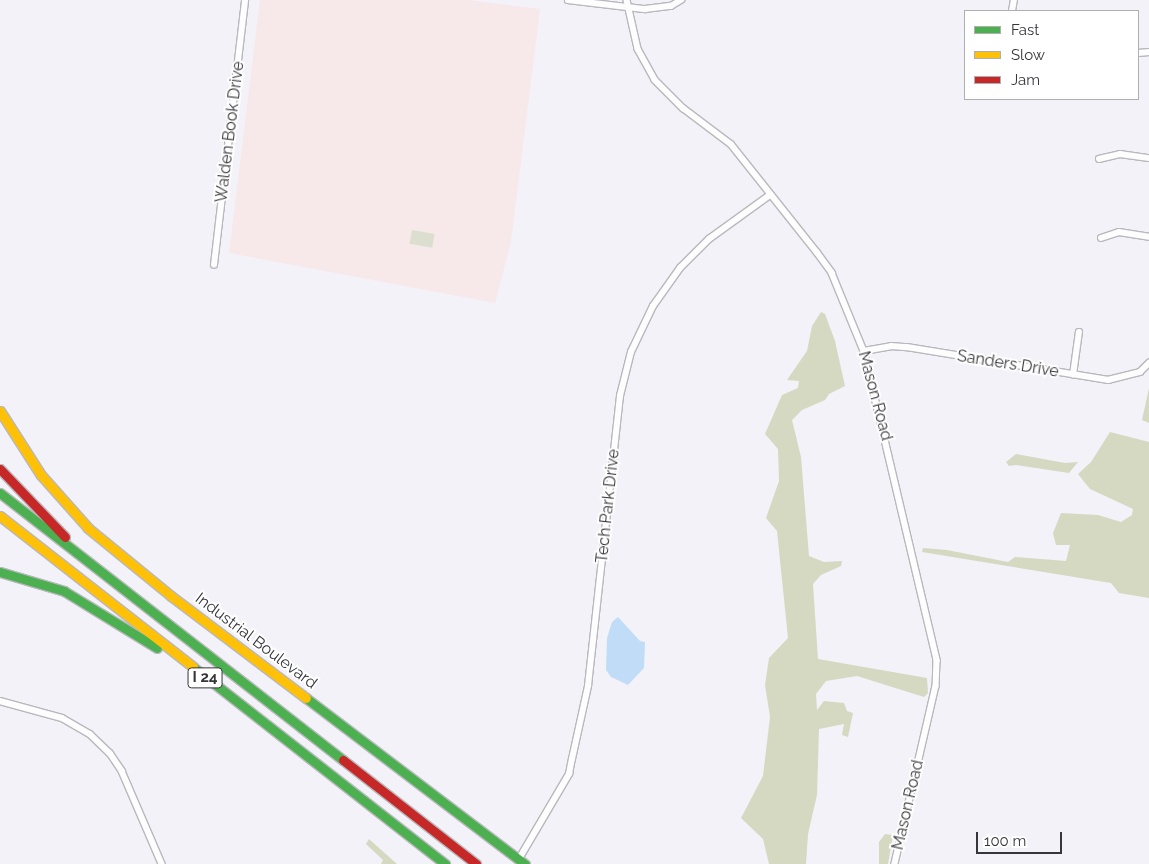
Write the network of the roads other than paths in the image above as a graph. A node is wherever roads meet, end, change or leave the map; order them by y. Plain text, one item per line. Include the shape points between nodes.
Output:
1 (245, 0) edge
2 (568, 0) edge
3 (627, 0) edge
4 (681, 0) edge
5 (628, 8) junction
6 (1149, 158) edge
7 (1100, 159) dead end
8 (770, 195) junction
9 (1149, 237) edge
10 (1101, 238) dead end
11 (214, 265) dead end
12 (1079, 332) dead end
13 (864, 351) junction
14 (1149, 363) edge
15 (1073, 375) junction
16 (0, 412) edge
17 (0, 469) edge
18 (0, 493) edge
19 (0, 516) edge
20 (94, 567) junction
21 (0, 572) edge
22 (213, 684) junction
23 (0, 701) edge
24 (522, 861) edge
25 (162, 864) edge
26 (445, 864) edge
27 (476, 864) edge
28 (895, 864) edge

1 - 11 street, Walden Book Drive
2 - 5 street
3 - 5 street, Mason Road
4 - 5 street via 658,8
5 - 8 street, Mason Road via 638,49 655,80 683,108 731,144
6 - 7 street via 1120,154
8 - 13 street, Mason Road via 832,273
8 - 24 street, Tech Park Drive via 709,239 680,268 653,306 631,352 620,396 588,686 570,766
9 - 10 street via 1120,232
12 - 15 street
13 - 15 street, Sanders Drive via 885,346 907,348
13 - 28 street, Mason Road via 937,660 936,686
14 - 15 street, Sanders Drive via 1140,372 1108,380
16 - 24 main road, Industrial Boulevard via 41,475 88,528 171,596
17 - 20 main road
18 - 20 main road, I 24
19 - 22 main road, I 24
20 - 27 main road, I 24
21 - 22 main road via 64,591
22 - 26 main road, I 24
23 - 25 street via 62,718 90,734 110,753 122,771

